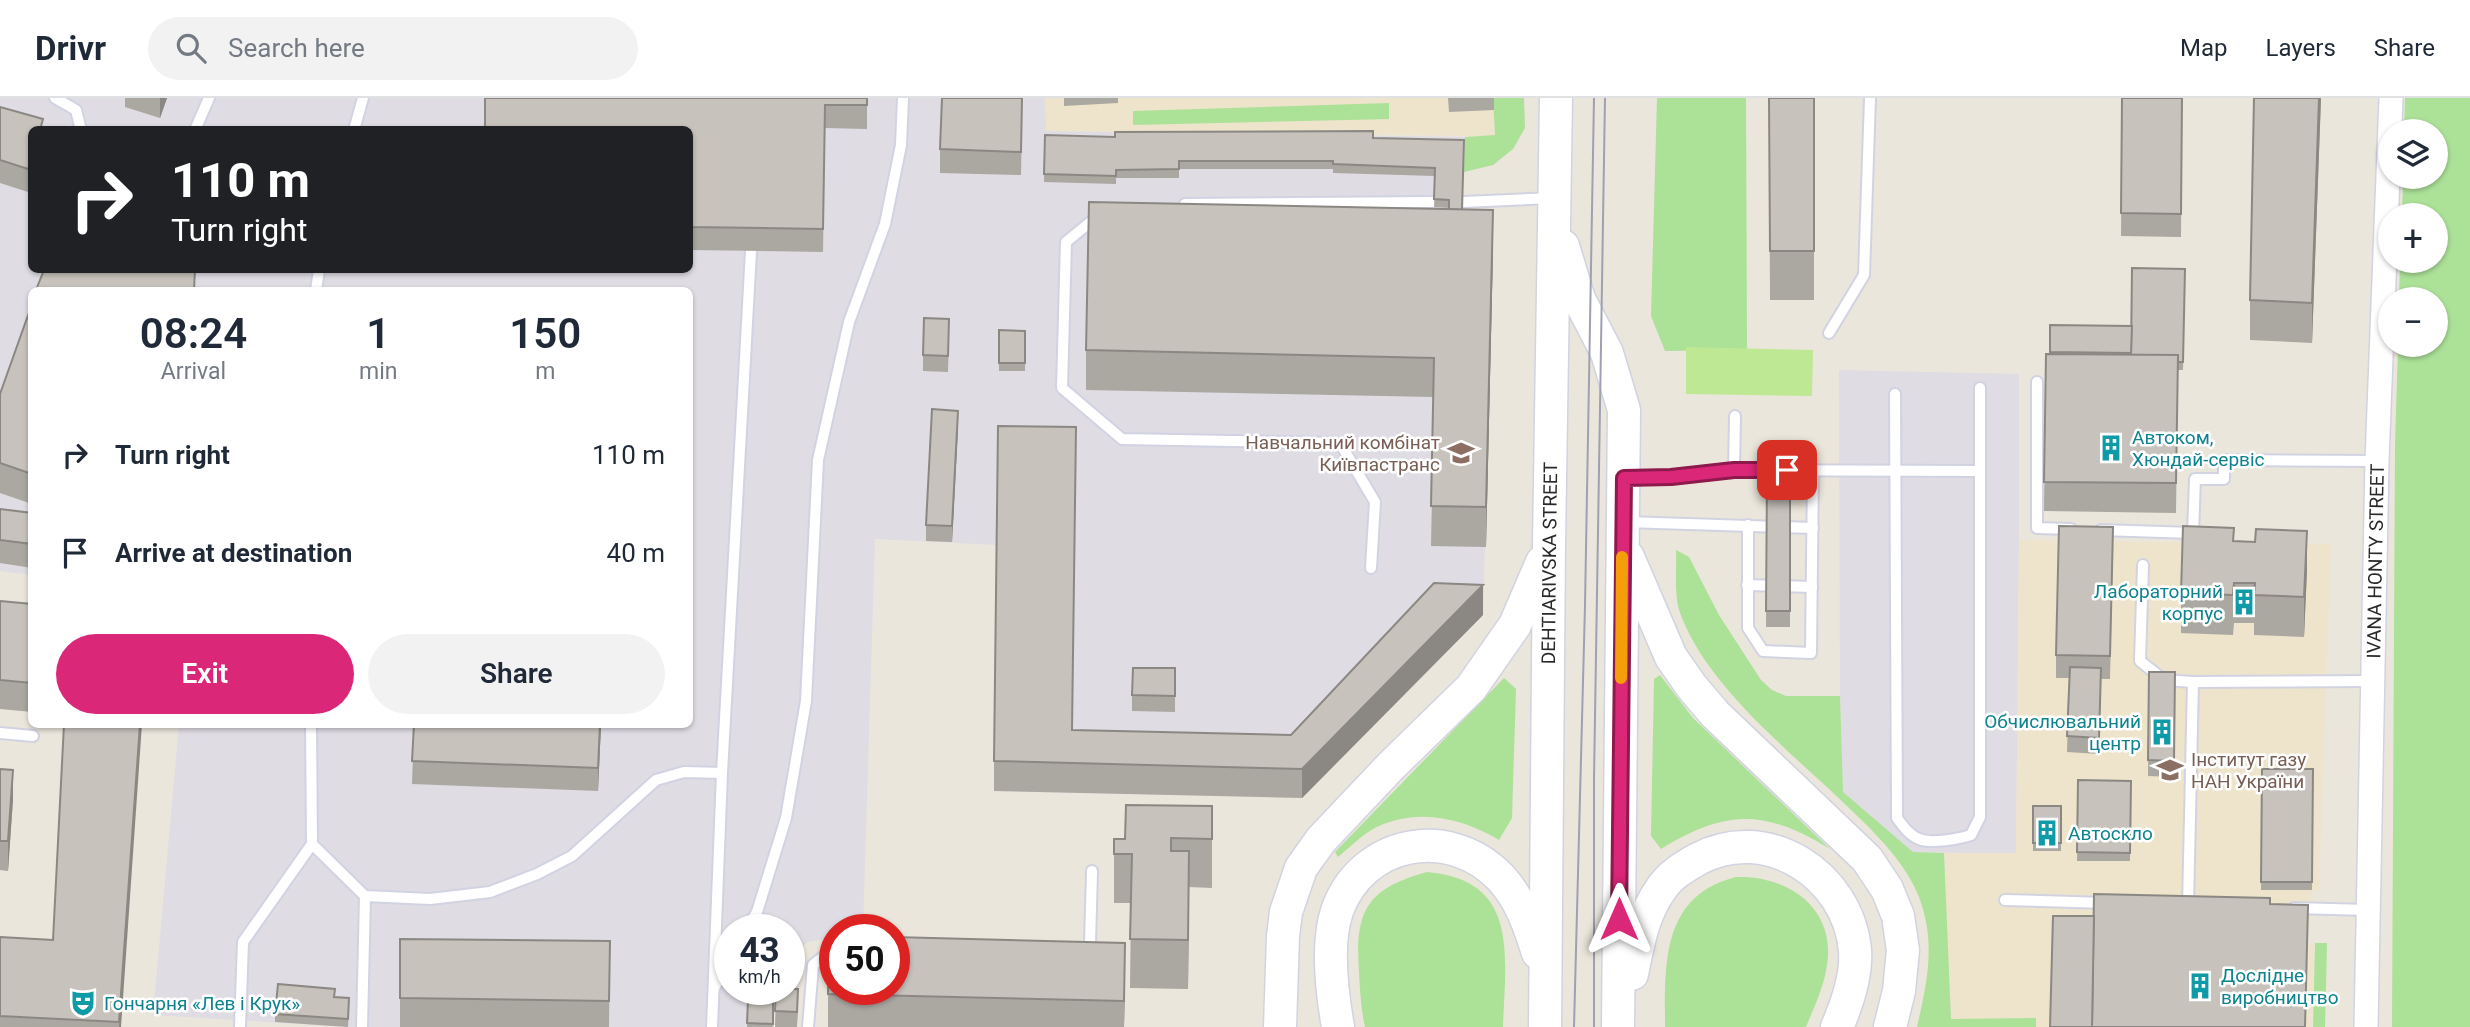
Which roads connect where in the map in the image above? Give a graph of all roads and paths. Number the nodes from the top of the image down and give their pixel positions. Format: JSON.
{"nodes":[{"id":1,"x":55,"y":98,"type":"edge"},
{"id":2,"x":209,"y":98,"type":"edge"},
{"id":3,"x":363,"y":98,"type":"edge"},
{"id":4,"x":903,"y":98,"type":"edge"},
{"id":5,"x":1556,"y":98,"type":"edge"},
{"id":6,"x":1870,"y":98,"type":"edge"},
{"id":7,"x":2391,"y":98,"type":"edge"},
{"id":8,"x":80,"y":126,"type":"edge"},
{"id":9,"x":197,"y":126,"type":"edge"},
{"id":10,"x":355,"y":126,"type":"edge"},
{"id":11,"x":1434,"y":202,"type":"edge"},
{"id":12,"x":1463,"y":202,"type":"edge"},
{"id":13,"x":1178,"y":204,"type":"edge"},
{"id":14,"x":1111,"y":205,"type":"edge"},
{"id":15,"x":1554,"y":208,"type":"junction"},
{"id":16,"x":751,"y":251,"type":"dead end"},
{"id":17,"x":1829,"y":333,"type":"dead end"},
{"id":18,"x":2037,"y":382,"type":"dead end"},
{"id":19,"x":1980,"y":388,"type":"dead end"},
{"id":20,"x":1895,"y":394,"type":"dead end"},
{"id":21,"x":1735,"y":416,"type":"dead end"},
{"id":22,"x":2377,"y":461,"type":"junction"},
{"id":23,"x":1734,"y":470,"type":"junction"},
{"id":24,"x":1813,"y":470,"type":"junction"},
{"id":25,"x":1896,"y":471,"type":"junction"},
{"id":26,"x":1980,"y":471,"type":"junction"},
{"id":27,"x":1624,"y":478,"type":"junction"},
{"id":28,"x":1748,"y":525,"type":"junction"},
{"id":29,"x":1813,"y":528,"type":"junction"},
{"id":30,"x":1623,"y":532,"type":"junction"},
{"id":31,"x":1549,"y":544,"type":"junction"},
{"id":32,"x":2143,"y":565,"type":"dead end"},
{"id":33,"x":1371,"y":568,"type":"dead end"},
{"id":34,"x":1747,"y":585,"type":"junction"},
{"id":35,"x":1812,"y":587,"type":"junction"},
{"id":36,"x":2372,"y":681,"type":"junction"},
{"id":37,"x":2193,"y":682,"type":"junction"},
{"id":38,"x":311,"y":728,"type":"edge"},
{"id":39,"x":0,"y":733,"type":"edge"},
{"id":40,"x":33,"y":736,"type":"dead end"},
{"id":41,"x":722,"y":773,"type":"junction"},
{"id":42,"x":312,"y":844,"type":"junction"},
{"id":43,"x":1092,"y":870,"type":"dead end"},
{"id":44,"x":365,"y":896,"type":"junction"},
{"id":45,"x":2005,"y":900,"type":"dead end"},
{"id":46,"x":2069,"y":902,"type":"junction"},
{"id":47,"x":2122,"y":903,"type":"edge"},
{"id":48,"x":2175,"y":904,"type":"edge"},
{"id":49,"x":2188,"y":905,"type":"junction"},
{"id":50,"x":2202,"y":905,"type":"edge"},
{"id":51,"x":2283,"y":908,"type":"edge"},
{"id":52,"x":2368,"y":910,"type":"junction"},
{"id":53,"x":756,"y":914,"type":"edge"},
{"id":54,"x":2069,"y":916,"type":"edge"},
{"id":55,"x":1078,"y":959,"type":"edge"},
{"id":56,"x":819,"y":960,"type":"edge"},
{"id":57,"x":1546,"y":982,"type":"junction"},
{"id":58,"x":714,"y":987,"type":"edge"},
{"id":59,"x":712,"y":990,"type":"junction"},
{"id":60,"x":240,"y":1027,"type":"edge"},
{"id":61,"x":362,"y":1027,"type":"edge"},
{"id":62,"x":712,"y":1027,"type":"edge"},
{"id":63,"x":808,"y":1027,"type":"edge"},
{"id":64,"x":1280,"y":1027,"type":"edge"},
{"id":65,"x":1338,"y":1027,"type":"edge"},
{"id":66,"x":1545,"y":1027,"type":"edge"},
{"id":67,"x":1620,"y":1027,"type":"edge"},
{"id":68,"x":1837,"y":1027,"type":"edge"},
{"id":69,"x":1890,"y":1027,"type":"edge"},
{"id":70,"x":2366,"y":1027,"type":"edge"}],
"edges":[{"from":1,"to":8,"type":"lane"},
{"from":2,"to":9,"type":"lane"},
{"from":3,"to":10,"type":"lane"},
{"from":4,"to":53,"type":"lane"},
{"from":5,"to":15,"type":"main road","name":"DEHTIARIVSKA STREET"},
{"from":6,"to":17,"type":"lane"},
{"from":7,"to":22,"type":"street","name":"IVANA HONTY STREET"},
{"from":11,"to":13,"type":"lane"},
{"from":12,"to":15,"type":"lane"},
{"from":14,"to":33,"type":"lane"},
{"from":15,"to":27,"type":"main road"},
{"from":15,"to":31,"type":"main road","name":"DEHTIARIVSKA STREET"},
{"from":16,"to":41,"type":"lane"},
{"from":18,"to":22,"type":"lane"},
{"from":19,"to":26,"type":"lane"},
{"from":20,"to":25,"type":"lane"},
{"from":21,"to":23,"type":"lane"},
{"from":22,"to":36,"type":"street","name":"IVANA HONTY STREET"},
{"from":23,"to":24,"type":"lane"},
{"from":23,"to":27,"type":"lane"},
{"from":24,"to":25,"type":"lane"},
{"from":24,"to":29,"type":"lane"},
{"from":25,"to":26,"type":"lane"},
{"from":25,"to":26,"type":"lane"},
{"from":27,"to":30,"type":"main road"},
{"from":28,"to":29,"type":"lane"},
{"from":28,"to":30,"type":"lane"},
{"from":28,"to":34,"type":"lane"},
{"from":29,"to":35,"type":"lane"},
{"from":30,"to":67,"type":"main road"},
{"from":30,"to":69,"type":"main road"},
{"from":31,"to":57,"type":"main road","name":"DEHTIARIVSKA STREET"},
{"from":31,"to":64,"type":"main road"},
{"from":32,"to":37,"type":"lane"},
{"from":34,"to":35,"type":"lane"},
{"from":34,"to":35,"type":"lane"},
{"from":36,"to":37,"type":"lane"},
{"from":36,"to":52,"type":"street","name":"IVANA HONTY STREET"},
{"from":37,"to":49,"type":"lane"},
{"from":38,"to":42,"type":"lane"},
{"from":39,"to":40,"type":"lane"},
{"from":41,"to":44,"type":"lane"},
{"from":41,"to":59,"type":"lane"},
{"from":42,"to":44,"type":"lane"},
{"from":42,"to":60,"type":"lane"},
{"from":43,"to":55,"type":"lane"},
{"from":44,"to":61,"type":"lane"},
{"from":45,"to":46,"type":"lane"},
{"from":46,"to":47,"type":"lane"},
{"from":46,"to":54,"type":"lane"},
{"from":48,"to":49,"type":"lane"},
{"from":49,"to":50,"type":"lane"},
{"from":51,"to":52,"type":"lane"},
{"from":52,"to":70,"type":"street","name":"IVANA HONTY STREET"},
{"from":56,"to":63,"type":"lane"},
{"from":57,"to":65,"type":"main road"},
{"from":57,"to":66,"type":"main road","name":"DEHTIARIVSKA STREET"},
{"from":58,"to":59,"type":"lane"},
{"from":59,"to":62,"type":"lane"},
{"from":67,"to":68,"type":"main road"}]}
